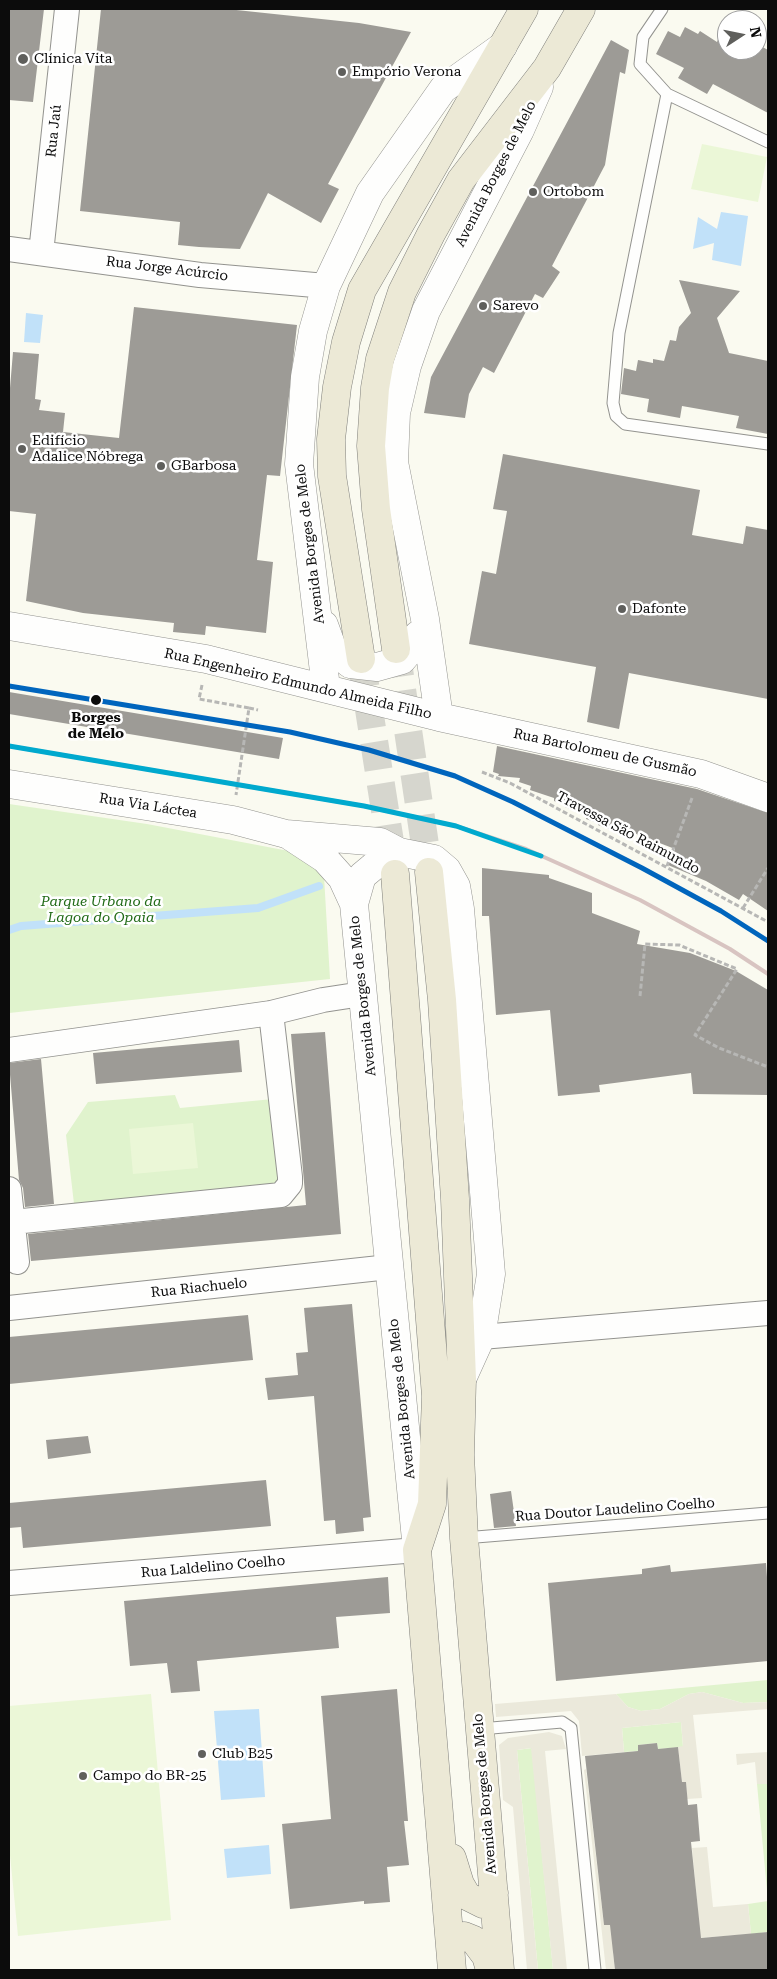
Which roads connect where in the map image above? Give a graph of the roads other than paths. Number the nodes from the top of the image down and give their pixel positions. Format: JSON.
{"nodes":[{"id":1,"x":67,"y":9,"type":"edge"},
{"id":2,"x":524,"y":9,"type":"edge"},
{"id":3,"x":581,"y":9,"type":"edge"},
{"id":4,"x":662,"y":9,"type":"edge"},
{"id":5,"x":503,"y":46,"type":"junction"},
{"id":6,"x":547,"y":68,"type":"junction"},
{"id":7,"x":667,"y":94,"type":"junction"},
{"id":8,"x":768,"y":142,"type":"edge"},
{"id":9,"x":9,"y":249,"type":"edge"},
{"id":10,"x":41,"y":253,"type":"junction"},
{"id":11,"x":326,"y":286,"type":"junction"},
{"id":12,"x":768,"y":444,"type":"edge"},
{"id":13,"x":317,"y":606,"type":"junction"},
{"id":14,"x":425,"y":619,"type":"junction"},
{"id":15,"x":9,"y":626,"type":"edge"},
{"id":16,"x":396,"y":649,"type":"tunnel mouth"},
{"id":17,"x":361,"y":659,"type":"tunnel mouth"},
{"id":18,"x":326,"y":688,"type":"junction"},
{"id":19,"x":439,"y":717,"type":"junction"},
{"id":20,"x":9,"y":784,"type":"edge"},
{"id":21,"x":768,"y":798,"type":"edge"},
{"id":22,"x":286,"y":834,"type":"junction"},
{"id":23,"x":387,"y":852,"type":"junction"},
{"id":24,"x":429,"y":872,"type":"tunnel mouth"},
{"id":25,"x":354,"y":904,"type":"junction"},
{"id":26,"x":362,"y":994,"type":"junction"},
{"id":27,"x":271,"y":1013,"type":"junction"},
{"id":28,"x":9,"y":1050,"type":"edge"},
{"id":29,"x":9,"y":1189,"type":"edge"},
{"id":30,"x":13,"y":1222,"type":"junction"},
{"id":31,"x":17,"y":1262,"type":"dead end"},
{"id":32,"x":389,"y":1268,"type":"junction"},
{"id":33,"x":9,"y":1308,"type":"edge"},
{"id":34,"x":768,"y":1313,"type":"edge"},
{"id":35,"x":481,"y":1337,"type":"junction"},
{"id":36,"x":462,"y":1379,"type":"junction"},
{"id":37,"x":768,"y":1513,"type":"edge"},
{"id":38,"x":464,"y":1538,"type":"junction"},
{"id":39,"x":416,"y":1550,"type":"junction"},
{"id":40,"x":9,"y":1583,"type":"edge"},
{"id":41,"x":480,"y":1729,"type":"junction"},
{"id":42,"x":439,"y":1813,"type":"junction"},
{"id":43,"x":494,"y":1893,"type":"junction"},
{"id":44,"x":450,"y":1939,"type":"junction"},
{"id":45,"x":452,"y":1970,"type":"edge"},
{"id":46,"x":490,"y":1970,"type":"edge"},
{"id":47,"x":500,"y":1970,"type":"edge"},
{"id":48,"x":595,"y":1970,"type":"edge"}],
"edges":[{"from":1,"to":10,"type":"street","name":"Rua Jaú"},
{"from":2,"to":5,"type":"main road","name":"Avenida Borges de Melo"},
{"from":3,"to":6,"type":"main road","name":"Avenida Borges de Melo"},
{"from":4,"to":7,"type":"lane"},
{"from":5,"to":11,"type":"street","name":"Avenida Borges de Melo"},
{"from":5,"to":17,"type":"main road","name":"Avenida Borges de Melo"},
{"from":6,"to":14,"type":"street","name":"Avenida Borges de Melo"},
{"from":6,"to":16,"type":"main road","name":"Avenida Borges de Melo"},
{"from":7,"to":8,"type":"lane"},
{"from":7,"to":12,"type":"lane"},
{"from":9,"to":10,"type":"street","name":"Rua Jorge Acúrcio"},
{"from":10,"to":11,"type":"street","name":"Rua Jorge Acúrcio"},
{"from":11,"to":13,"type":"street","name":"Avenida Borges de Melo"},
{"from":13,"to":14,"type":"street"},
{"from":13,"to":18,"type":"street","name":"Avenida Borges de Melo"},
{"from":14,"to":19,"type":"street","name":"Avenida Borges de Melo"},
{"from":15,"to":18,"type":"street","name":"Rua Engenheiro Edmundo Almeida Filho"},
{"from":18,"to":19,"type":"street","name":"Rua Engenheiro Edmundo Almeida Filho"},
{"from":19,"to":21,"type":"street","name":"Rua Bartolomeu de Gusmão"},
{"from":20,"to":22,"type":"street","name":"Rua Via Láctea"},
{"from":22,"to":23,"type":"street","name":"Rua Via Láctea"},
{"from":22,"to":25,"type":"street","name":"Rua Via Láctea"},
{"from":23,"to":25,"type":"street","name":"Avenida Borges de Melo"},
{"from":23,"to":35,"type":"street","name":"Avenida Borges de Melo"},
{"from":23,"to":39,"type":"main road","name":"Avenida Borges de Melo"},
{"from":24,"to":36,"type":"main road","name":"Avenida Borges de Melo"},
{"from":25,"to":26,"type":"street","name":"Avenida Borges de Melo"},
{"from":26,"to":27,"type":"street"},
{"from":26,"to":32,"type":"street","name":"Avenida Borges de Melo"},
{"from":27,"to":28,"type":"street"},
{"from":27,"to":30,"type":"street"},
{"from":29,"to":30,"type":"street"},
{"from":30,"to":31,"type":"street"},
{"from":32,"to":33,"type":"street","name":"Rua Riachuelo"},
{"from":32,"to":39,"type":"street","name":"Avenida Borges de Melo"},
{"from":34,"to":35,"type":"street"},
{"from":35,"to":36,"type":"street","name":"Avenida Borges de Melo"},
{"from":36,"to":38,"type":"main road","name":"Avenida Borges de Melo"},
{"from":37,"to":38,"type":"lane","name":"Rua Doutor Laudelino Coelho"},
{"from":38,"to":41,"type":"main road","name":"Avenida Borges de Melo"},
{"from":39,"to":40,"type":"street","name":"Rua Laldelino Coelho"},
{"from":39,"to":42,"type":"main road","name":"Avenida Borges de Melo"},
{"from":41,"to":43,"type":"main road","name":"Avenida Borges de Melo"},
{"from":41,"to":48,"type":"lane"},
{"from":42,"to":43,"type":"main road"},
{"from":42,"to":44,"type":"main road","name":"Avenida Borges de Melo"},
{"from":43,"to":47,"type":"main road","name":"Avenida Borges de Melo"},
{"from":44,"to":45,"type":"main road","name":"Avenida Borges de Melo"},
{"from":44,"to":46,"type":"main road"}]}
